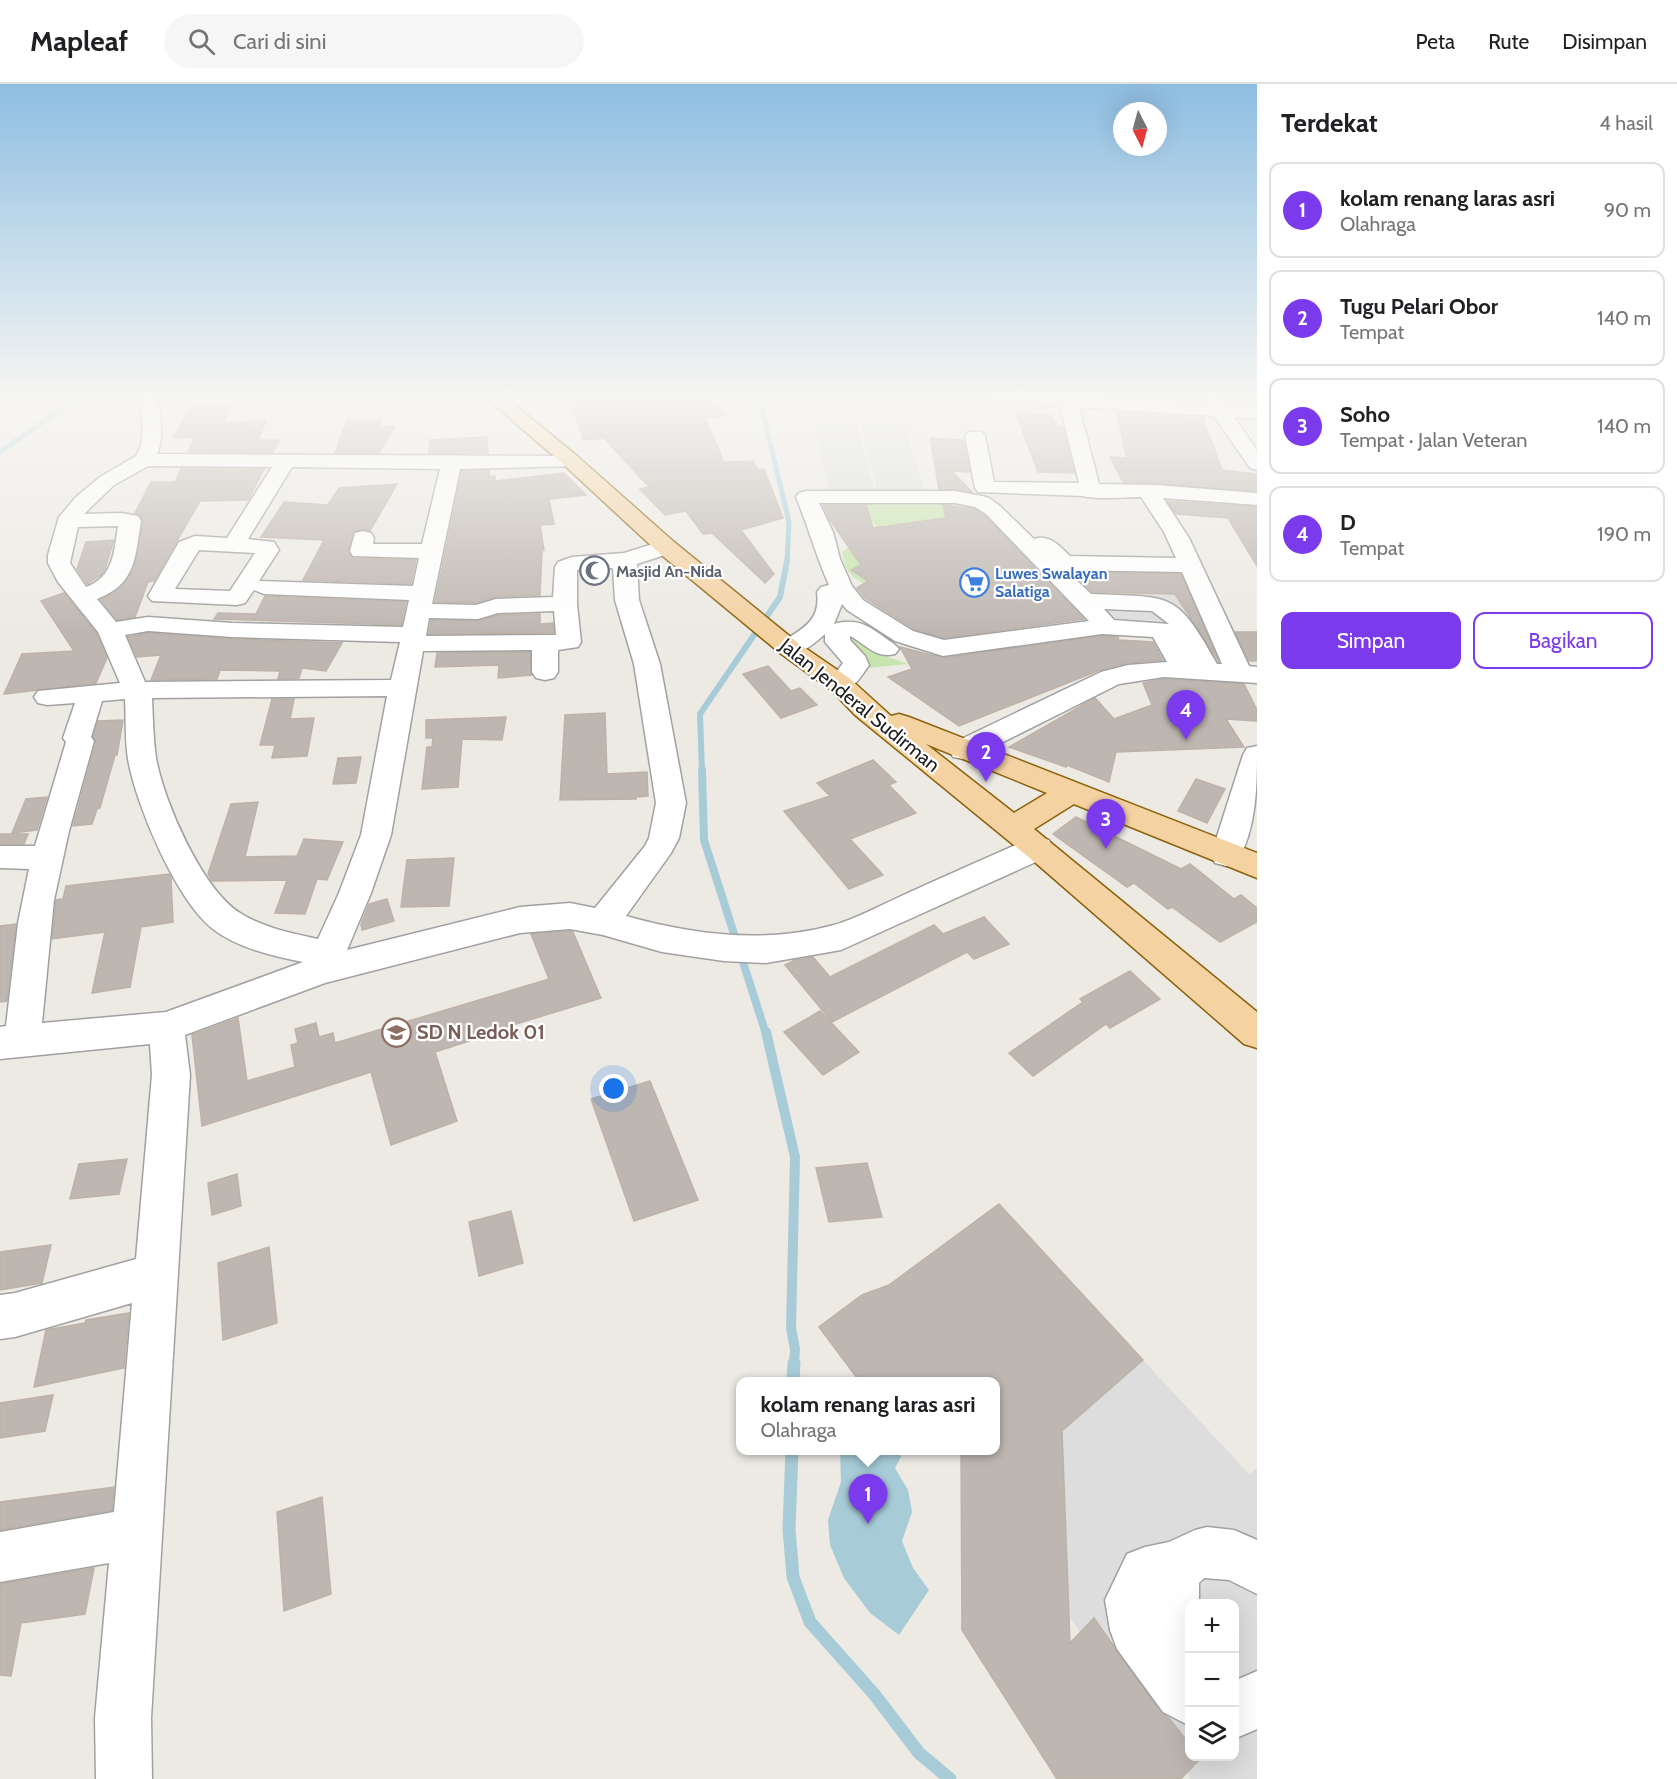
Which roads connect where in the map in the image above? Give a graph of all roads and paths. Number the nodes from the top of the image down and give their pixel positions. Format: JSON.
{"nodes":[{"id":1,"x":120,"y":475,"type":"edge"},
{"id":2,"x":277,"y":475,"type":"edge"},
{"id":3,"x":449,"y":475,"type":"edge"},
{"id":4,"x":587,"y":475,"type":"edge"},
{"id":5,"x":983,"y":475,"type":"edge"},
{"id":6,"x":1087,"y":475,"type":"edge"},
{"id":7,"x":986,"y":488,"type":"junction"},
{"id":8,"x":1091,"y":492,"type":"junction"},
{"id":9,"x":1148,"y":492,"type":"junction"},
{"id":10,"x":1257,"y":499,"type":"edge"},
{"id":11,"x":69,"y":521,"type":"junction"},
{"id":12,"x":363,"y":538,"type":"dead end"},
{"id":13,"x":234,"y":544,"type":"dead end"},
{"id":14,"x":666,"y":547,"type":"junction"},
{"id":15,"x":433,"y":552,"type":"junction"},
{"id":16,"x":824,"y":553,"type":"junction"},
{"id":17,"x":626,"y":560,"type":"junction"},
{"id":18,"x":1188,"y":565,"type":"junction"},
{"id":19,"x":264,"y":587,"type":"dead end"},
{"id":20,"x":83,"y":596,"type":"junction"},
{"id":21,"x":1084,"y":601,"type":"junction"},
{"id":22,"x":565,"y":604,"type":"junction"},
{"id":23,"x":316,"y":610,"type":"dead end"},
{"id":24,"x":418,"y":619,"type":"junction"},
{"id":25,"x":1104,"y":627,"type":"junction"},
{"id":26,"x":110,"y":630,"type":"junction"},
{"id":27,"x":789,"y":648,"type":"junction"},
{"id":28,"x":940,"y":649,"type":"junction"},
{"id":29,"x":562,"y":651,"type":"junction"},
{"id":30,"x":1196,"y":670,"type":"junction"},
{"id":31,"x":545,"y":672,"type":"dead end"},
{"id":32,"x":1248,"y":674,"type":"edge"},
{"id":33,"x":840,"y":684,"type":"junction"},
{"id":34,"x":402,"y":688,"type":"junction"},
{"id":35,"x":138,"y":690,"type":"junction"},
{"id":36,"x":91,"y":693,"type":"junction"},
{"id":37,"x":47,"y":697,"type":"dead end"},
{"id":38,"x":864,"y":709,"type":"junction"},
{"id":39,"x":963,"y":750,"type":"junction"},
{"id":40,"x":1257,"y":755,"type":"edge"},
{"id":41,"x":1070,"y":793,"type":"junction"},
{"id":42,"x":1014,"y":828,"type":"junction"},
{"id":43,"x":1038,"y":848,"type":"junction"},
{"id":44,"x":1226,"y":855,"type":"junction"},
{"id":45,"x":0,"y":857,"type":"edge"},
{"id":46,"x":48,"y":858,"type":"junction"},
{"id":47,"x":1257,"y":866,"type":"edge"},
{"id":48,"x":603,"y":922,"type":"junction"},
{"id":49,"x":325,"y":962,"type":"junction"},
{"id":50,"x":166,"y":1027,"type":"junction"},
{"id":51,"x":1257,"y":1033,"type":"edge"},
{"id":52,"x":10,"y":1042,"type":"edge"},
{"id":53,"x":157,"y":1275,"type":"junction"},
{"id":54,"x":0,"y":1317,"type":"edge"},
{"id":55,"x":138,"y":1533,"type":"junction"},
{"id":56,"x":0,"y":1557,"type":"edge"},
{"id":57,"x":1181,"y":1566,"type":"junction"},
{"id":58,"x":1256,"y":1567,"type":"edge"},
{"id":59,"x":1185,"y":1640,"type":"edge"},
{"id":60,"x":1239,"y":1692,"type":"edge"},
{"id":61,"x":1185,"y":1695,"type":"edge"},
{"id":62,"x":1257,"y":1697,"type":"edge"},
{"id":63,"x":1239,"y":1709,"type":"edge"},
{"id":64,"x":124,"y":1779,"type":"edge"}],
"edges":[{"from":1,"to":11,"type":"street"},
{"from":2,"to":13,"type":"street"},
{"from":3,"to":15,"type":"street"},
{"from":4,"to":14,"type":"main road","name":"Jalan Jenderal Sudirman"},
{"from":5,"to":7,"type":"street"},
{"from":6,"to":8,"type":"street"},
{"from":7,"to":8,"type":"street"},
{"from":7,"to":18,"type":"street"},
{"from":8,"to":9,"type":"street"},
{"from":9,"to":10,"type":"street"},
{"from":9,"to":18,"type":"street"},
{"from":11,"to":20,"type":"street"},
{"from":11,"to":20,"type":"street"},
{"from":12,"to":15,"type":"street"},
{"from":14,"to":17,"type":"street"},
{"from":14,"to":27,"type":"main road","name":"Jalan Jenderal Sudirman"},
{"from":15,"to":24,"type":"street"},
{"from":16,"to":21,"type":"street"},
{"from":16,"to":27,"type":"street"},
{"from":16,"to":28,"type":"street"},
{"from":17,"to":22,"type":"street"},
{"from":17,"to":48,"type":"street"},
{"from":18,"to":32,"type":"street"},
{"from":19,"to":24,"type":"street"},
{"from":20,"to":26,"type":"street"},
{"from":21,"to":25,"type":"street"},
{"from":21,"to":30,"type":"street"},
{"from":22,"to":24,"type":"street"},
{"from":22,"to":29,"type":"street"},
{"from":23,"to":24,"type":"street"},
{"from":24,"to":26,"type":"street"},
{"from":24,"to":29,"type":"street"},
{"from":24,"to":34,"type":"street"},
{"from":25,"to":28,"type":"street"},
{"from":25,"to":30,"type":"street"},
{"from":26,"to":35,"type":"street"},
{"from":27,"to":33,"type":"main road","name":"Jalan Jenderal Sudirman"},
{"from":28,"to":33,"type":"street"},
{"from":29,"to":31,"type":"street"},
{"from":30,"to":32,"type":"street"},
{"from":30,"to":39,"type":"street"},
{"from":33,"to":38,"type":"main road","name":"Jalan Jenderal Sudirman"},
{"from":34,"to":35,"type":"street"},
{"from":34,"to":49,"type":"street"},
{"from":35,"to":36,"type":"street"},
{"from":35,"to":49,"type":"street"},
{"from":36,"to":37,"type":"street"},
{"from":36,"to":46,"type":"street"},
{"from":38,"to":39,"type":"main road"},
{"from":38,"to":42,"type":"main road","name":"Jalan Jenderal Sudirman"},
{"from":39,"to":41,"type":"main road"},
{"from":40,"to":44,"type":"street"},
{"from":41,"to":42,"type":"main road"},
{"from":41,"to":44,"type":"main road"},
{"from":42,"to":43,"type":"main road","name":"Jalan Jenderal Sudirman"},
{"from":43,"to":48,"type":"street"},
{"from":43,"to":51,"type":"main road","name":"Jalan Jenderal Sudirman"},
{"from":44,"to":47,"type":"main road"},
{"from":45,"to":46,"type":"street"},
{"from":46,"to":52,"type":"street"},
{"from":48,"to":49,"type":"street"},
{"from":49,"to":50,"type":"street"},
{"from":50,"to":52,"type":"street"},
{"from":50,"to":53,"type":"street"},
{"from":53,"to":54,"type":"street"},
{"from":53,"to":55,"type":"street"},
{"from":55,"to":56,"type":"street"},
{"from":55,"to":64,"type":"street"},
{"from":57,"to":58,"type":"street"},
{"from":57,"to":59,"type":"street"},
{"from":57,"to":61,"type":"street"},
{"from":60,"to":62,"type":"street"},
{"from":62,"to":63,"type":"street"}]}
